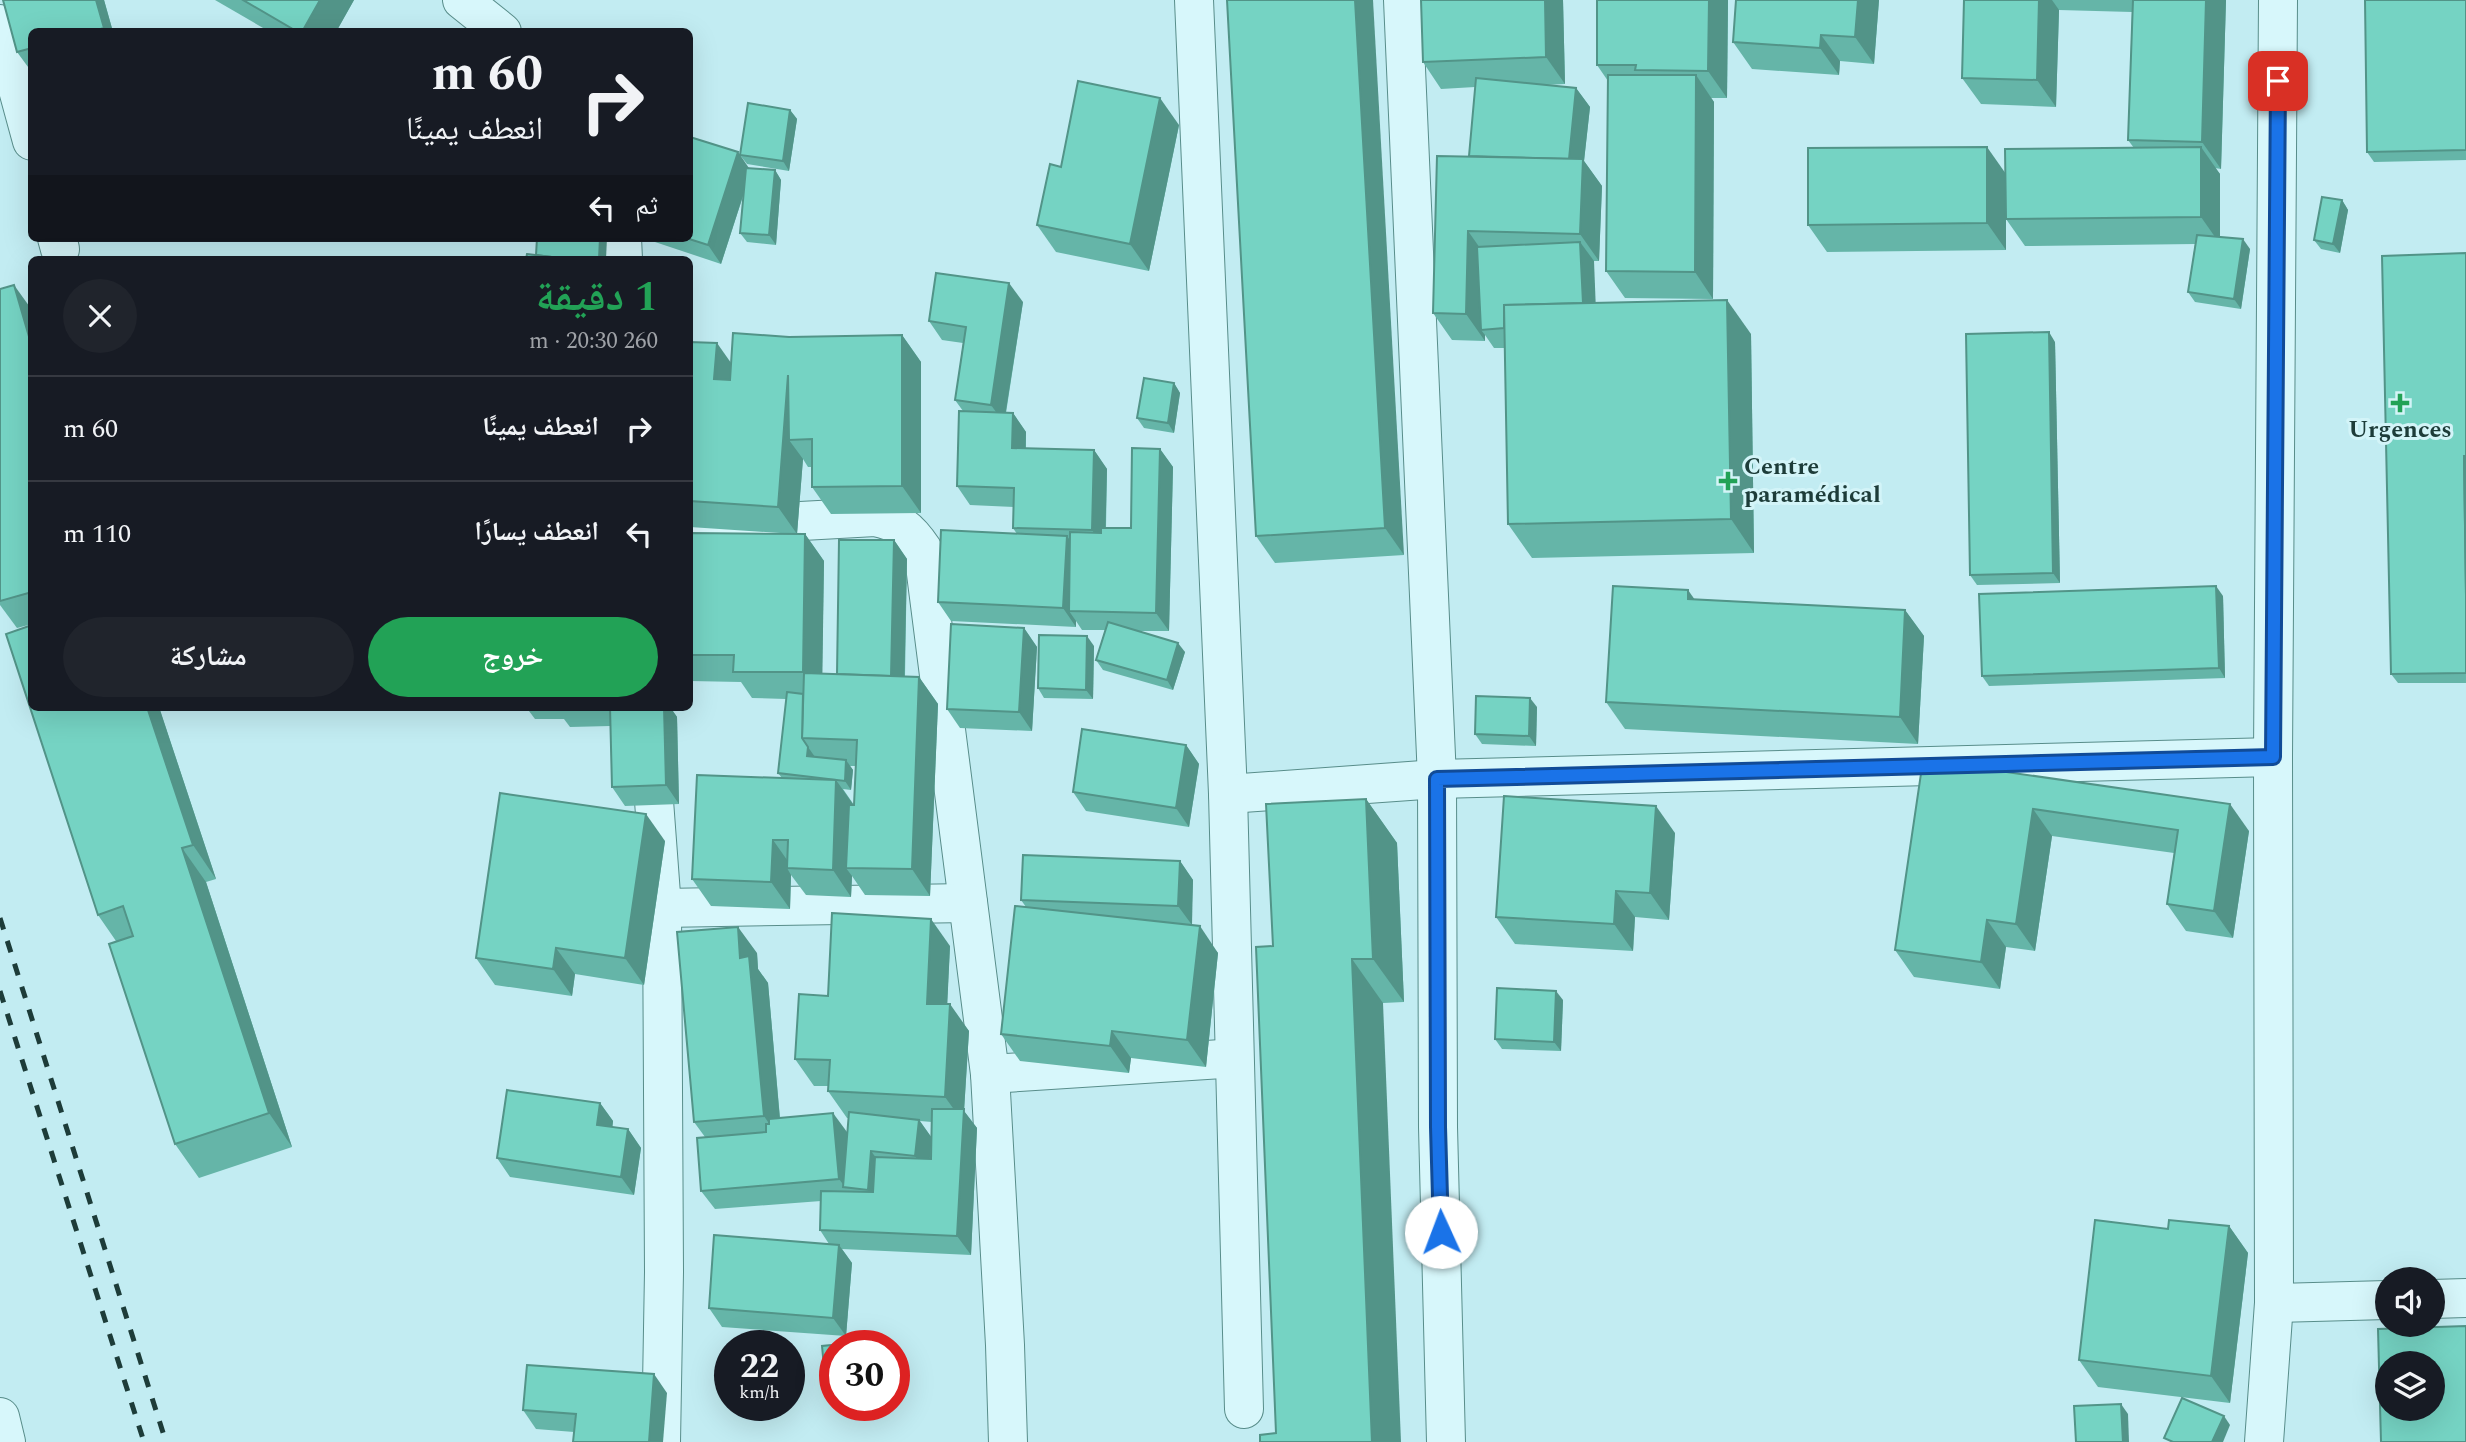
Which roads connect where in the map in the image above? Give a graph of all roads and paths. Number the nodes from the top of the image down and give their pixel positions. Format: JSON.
{"nodes":[{"id":1,"x":1194,"y":0,"type":"edge"},
{"id":2,"x":1403,"y":0,"type":"edge"},
{"id":3,"x":2278,"y":0,"type":"edge"},
{"id":4,"x":0,"y":24,"type":"edge"},
{"id":5,"x":28,"y":127,"type":"edge"},
{"id":6,"x":693,"y":527,"type":"edge"},
{"id":7,"x":648,"y":711,"type":"edge"},
{"id":8,"x":2273,"y":757,"type":"junction"},
{"id":9,"x":1437,"y":779,"type":"junction"},
{"id":10,"x":1228,"y":794,"type":"junction"},
{"id":11,"x":968,"y":903,"type":"junction"},
{"id":12,"x":662,"y":908,"type":"junction"},
{"id":13,"x":1235,"y":1058,"type":"junction"},
{"id":14,"x":990,"y":1074,"type":"junction"},
{"id":15,"x":2466,"y":1298,"type":"edge"},
{"id":16,"x":2445,"y":1299,"type":"edge"},
{"id":17,"x":2375,"y":1300,"type":"edge"},
{"id":18,"x":2274,"y":1303,"type":"junction"},
{"id":19,"x":1244,"y":1409,"type":"dead end"},
{"id":20,"x":0,"y":1418,"type":"edge"},
{"id":21,"x":6,"y":1442,"type":"edge"},
{"id":22,"x":661,"y":1442,"type":"edge"},
{"id":23,"x":1008,"y":1442,"type":"edge"},
{"id":24,"x":1447,"y":1442,"type":"edge"},
{"id":25,"x":2264,"y":1442,"type":"edge"}],
"edges":[{"from":1,"to":10,"type":"street"},
{"from":2,"to":9,"type":"street"},
{"from":3,"to":8,"type":"street"},
{"from":4,"to":5,"type":"street"},
{"from":6,"to":11,"type":"street"},
{"from":7,"to":12,"type":"street"},
{"from":8,"to":9,"type":"street"},
{"from":8,"to":18,"type":"street"},
{"from":9,"to":10,"type":"street"},
{"from":9,"to":24,"type":"street"},
{"from":10,"to":13,"type":"street"},
{"from":11,"to":12,"type":"street"},
{"from":11,"to":14,"type":"street"},
{"from":12,"to":22,"type":"street"},
{"from":13,"to":14,"type":"street"},
{"from":13,"to":19,"type":"street"},
{"from":14,"to":23,"type":"street"},
{"from":15,"to":16,"type":"street"},
{"from":17,"to":18,"type":"street"},
{"from":18,"to":25,"type":"street"},
{"from":20,"to":21,"type":"street"}]}
